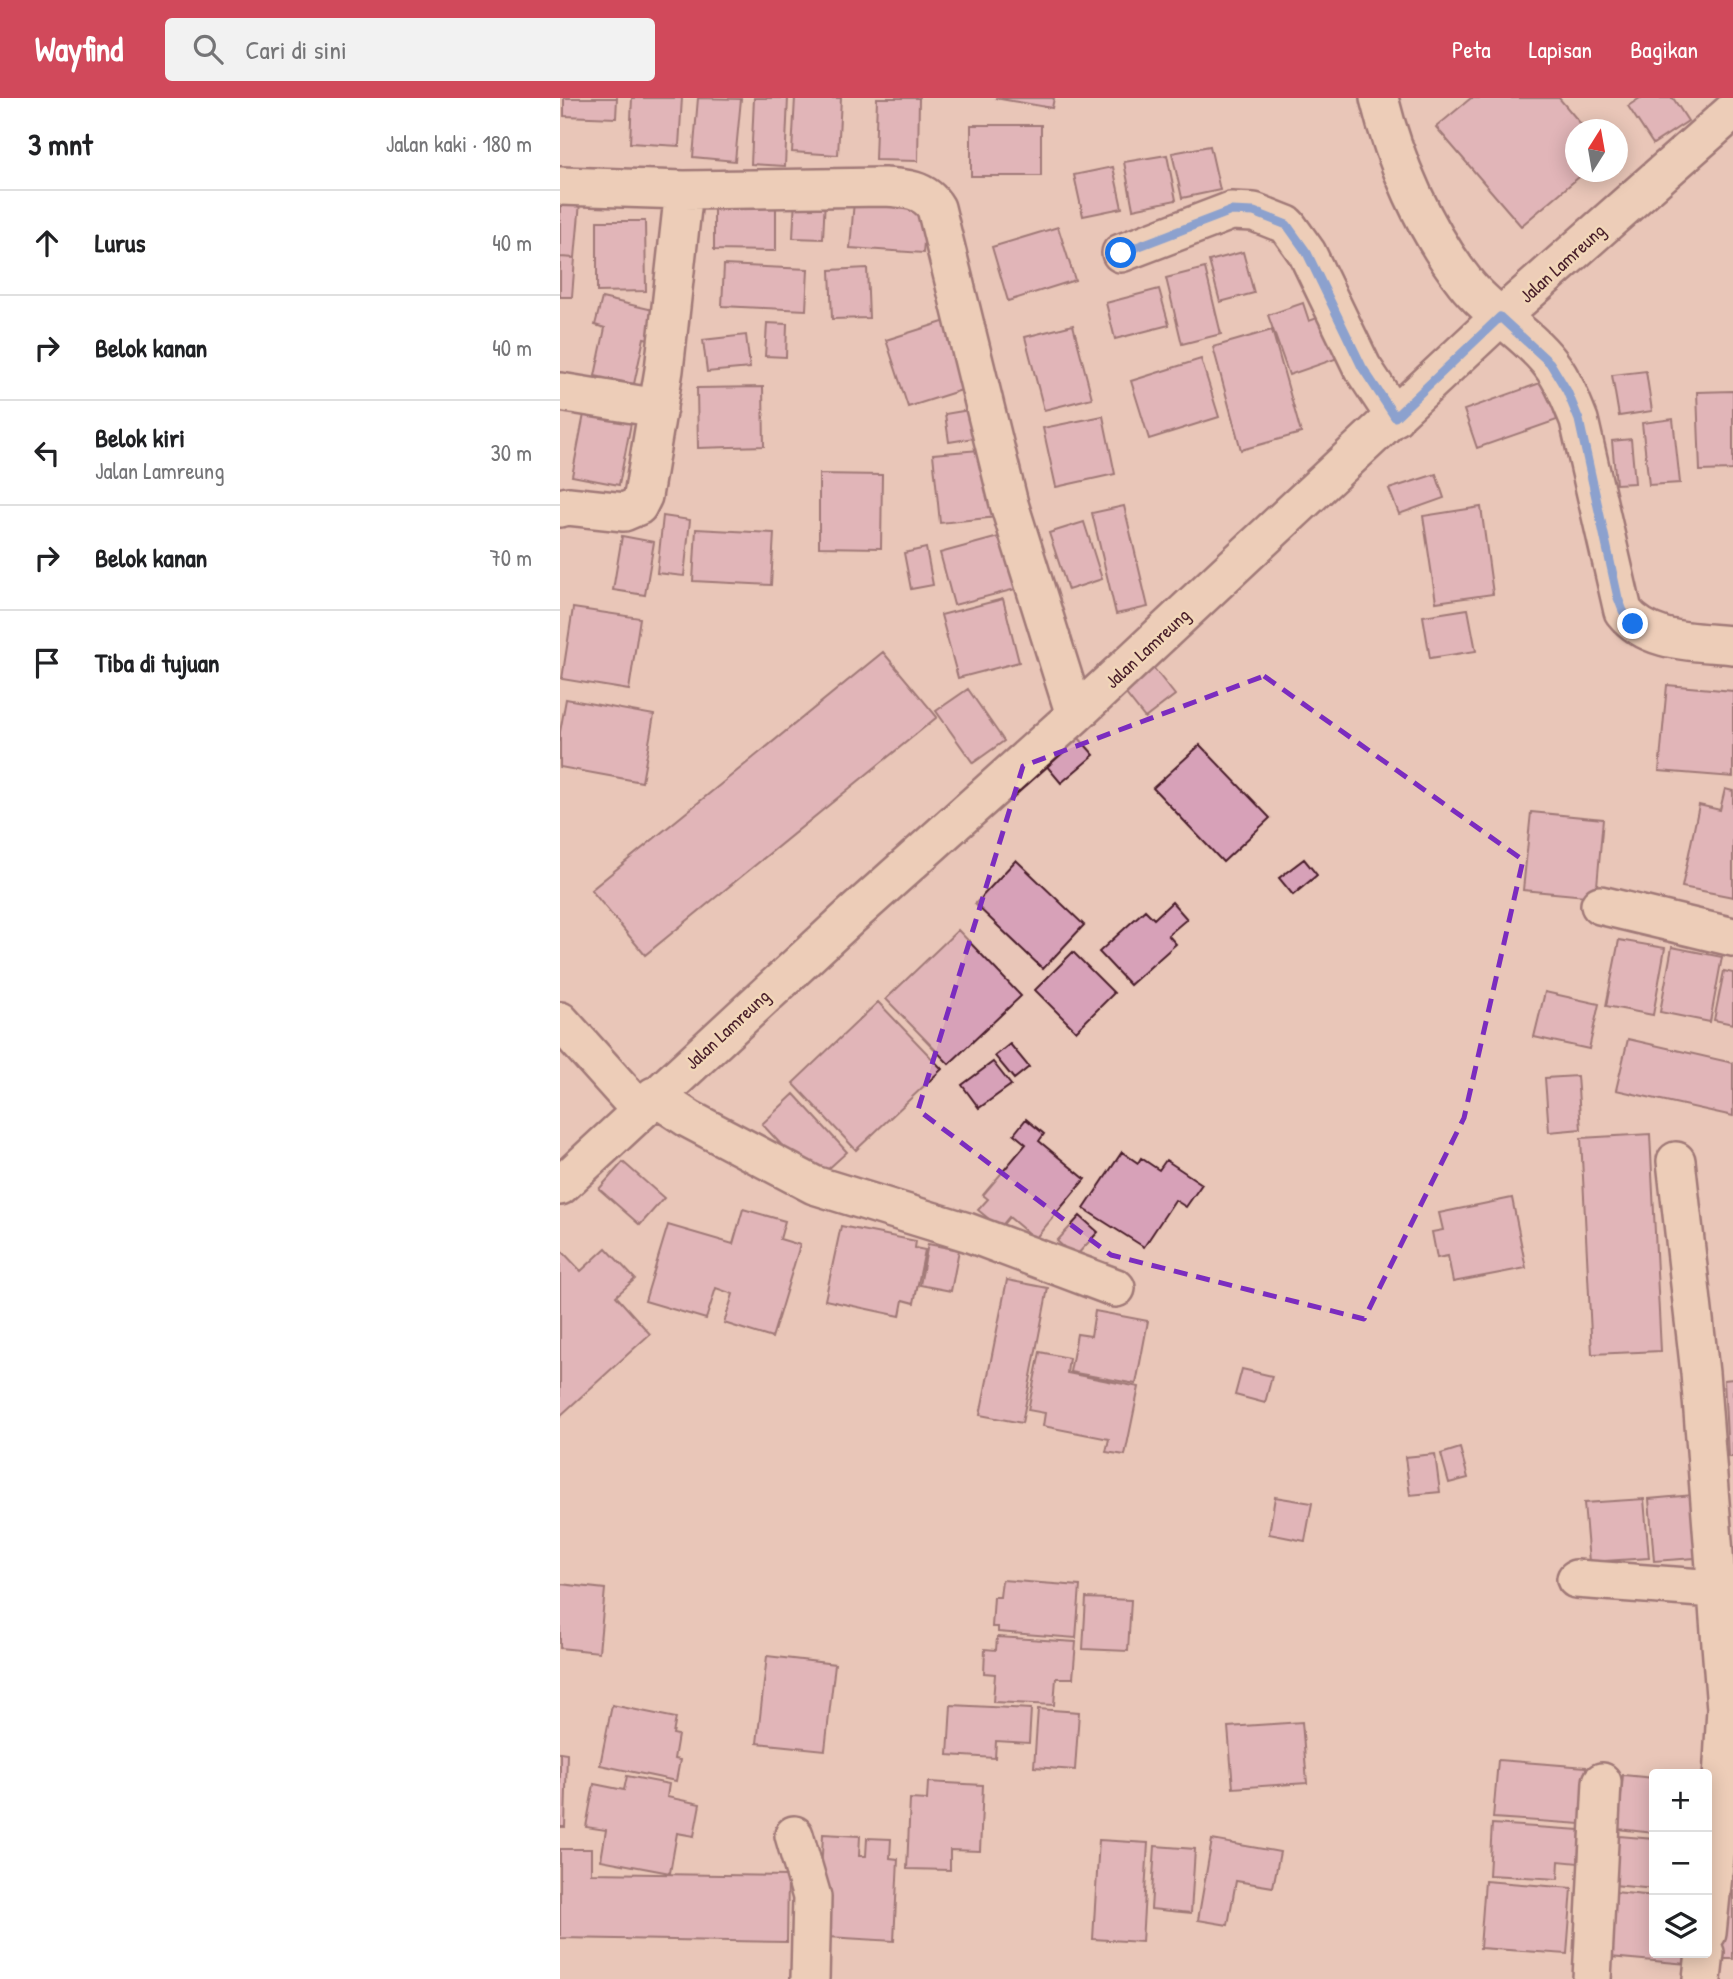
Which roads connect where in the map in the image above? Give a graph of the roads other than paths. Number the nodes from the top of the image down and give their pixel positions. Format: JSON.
{"nodes":[{"id":1,"x":1379,"y":98,"type":"edge"},
{"id":2,"x":1733,"y":111,"type":"edge"},
{"id":3,"x":560,"y":186,"type":"edge"},
{"id":4,"x":684,"y":190,"type":"junction"},
{"id":5,"x":1121,"y":253,"type":"dead end"},
{"id":6,"x":1500,"y":317,"type":"junction"},
{"id":7,"x":560,"y":392,"type":"edge"},
{"id":8,"x":657,"y":408,"type":"junction"},
{"id":9,"x":1395,"y":417,"type":"junction"},
{"id":10,"x":560,"y":508,"type":"edge"},
{"id":11,"x":1733,"y":645,"type":"edge"},
{"id":12,"x":1075,"y":715,"type":"junction"},
{"id":13,"x":1600,"y":905,"type":"dead end"},
{"id":14,"x":1733,"y":937,"type":"edge"},
{"id":15,"x":560,"y":1021,"type":"edge"},
{"id":16,"x":647,"y":1103,"type":"junction"},
{"id":17,"x":1676,"y":1161,"type":"dead end"},
{"id":18,"x":560,"y":1186,"type":"edge"},
{"id":19,"x":1116,"y":1289,"type":"dead end"},
{"id":20,"x":1720,"y":1466,"type":"edge"},
{"id":21,"x":1576,"y":1579,"type":"dead end"},
{"id":22,"x":1716,"y":1589,"type":"junction"},
{"id":23,"x":1726,"y":1631,"type":"edge"},
{"id":24,"x":1602,"y":1782,"type":"dead end"},
{"id":25,"x":793,"y":1835,"type":"dead end"},
{"id":26,"x":1711,"y":1895,"type":"edge"},
{"id":27,"x":1704,"y":1958,"type":"edge"},
{"id":28,"x":810,"y":1979,"type":"edge"},
{"id":29,"x":1592,"y":1979,"type":"edge"},
{"id":30,"x":1702,"y":1979,"type":"edge"}],
"edges":[{"from":1,"to":6,"type":"street"},
{"from":2,"to":6,"type":"street","name":"Jalan Lamreung"},
{"from":3,"to":4,"type":"street"},
{"from":4,"to":8,"type":"street"},
{"from":4,"to":12,"type":"street"},
{"from":5,"to":9,"type":"street"},
{"from":6,"to":9,"type":"street","name":"Jalan Lamreung"},
{"from":6,"to":11,"type":"street"},
{"from":7,"to":8,"type":"street"},
{"from":8,"to":10,"type":"street"},
{"from":9,"to":12,"type":"street","name":"Jalan Lamreung"},
{"from":12,"to":16,"type":"street","name":"Jalan Lamreung"},
{"from":13,"to":14,"type":"street"},
{"from":15,"to":16,"type":"street"},
{"from":16,"to":18,"type":"street","name":"Jalan Lamreung"},
{"from":16,"to":19,"type":"street"},
{"from":17,"to":20,"type":"street"},
{"from":20,"to":22,"type":"street"},
{"from":21,"to":22,"type":"street"},
{"from":22,"to":23,"type":"street"},
{"from":23,"to":26,"type":"street"},
{"from":24,"to":29,"type":"street"},
{"from":25,"to":28,"type":"street"},
{"from":27,"to":30,"type":"street"}]}
